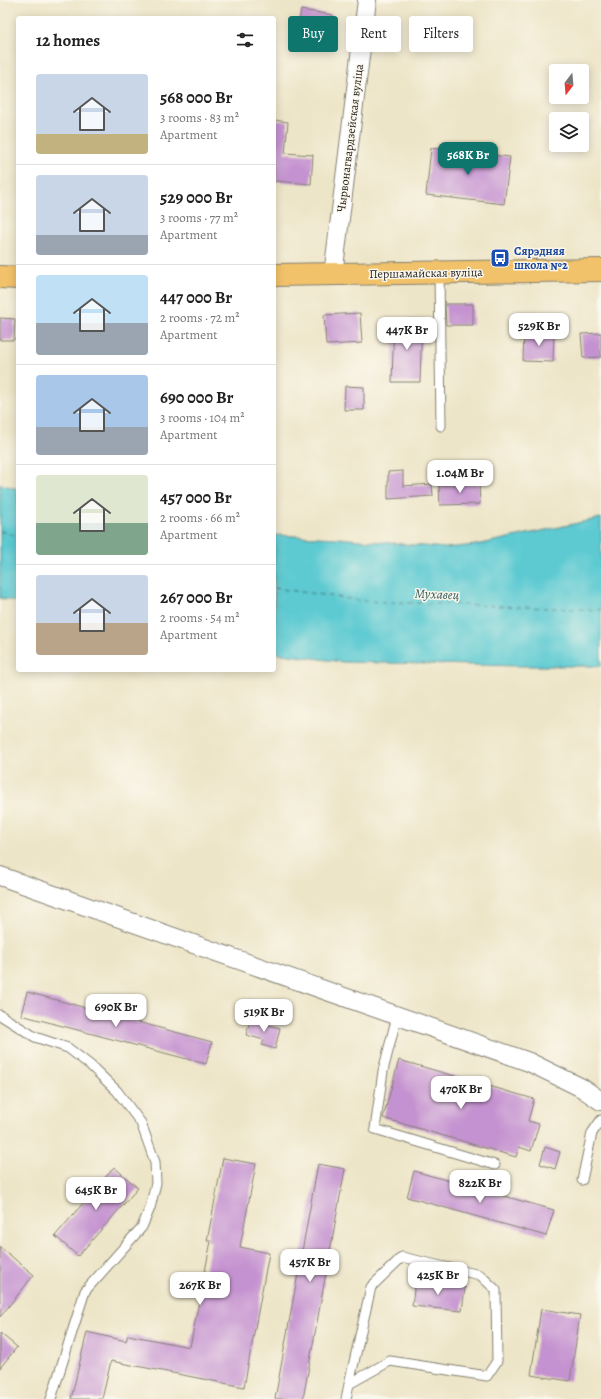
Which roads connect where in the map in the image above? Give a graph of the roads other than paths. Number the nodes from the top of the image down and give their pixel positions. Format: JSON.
{"nodes":[{"id":1,"x":366,"y":0,"type":"edge"},
{"id":2,"x":601,"y":270,"type":"edge"},
{"id":3,"x":439,"y":273,"type":"junction"},
{"id":4,"x":276,"y":275,"type":"edge"},
{"id":5,"x":333,"y":275,"type":"junction"},
{"id":6,"x":0,"y":278,"type":"edge"},
{"id":7,"x":16,"y":278,"type":"edge"},
{"id":8,"x":441,"y":426,"type":"dead end"},
{"id":9,"x":0,"y":876,"type":"edge"},
{"id":10,"x":0,"y":1016,"type":"edge"},
{"id":11,"x":397,"y":1016,"type":"junction"},
{"id":12,"x":601,"y":1101,"type":"edge"},
{"id":13,"x":601,"y":1120,"type":"edge"},
{"id":14,"x":495,"y":1165,"type":"dead end"},
{"id":15,"x":582,"y":1180,"type":"dead end"},
{"id":16,"x":349,"y":1384,"type":"junction"},
{"id":17,"x":51,"y":1399,"type":"edge"},
{"id":18,"x":346,"y":1399,"type":"edge"}],
"edges":[{"from":1,"to":5,"type":"street","name":"Чырвонагвардзейская вуліца"},
{"from":2,"to":3,"type":"main road","name":"Першамайская вуліца"},
{"from":3,"to":5,"type":"main road","name":"Першамайская вуліца"},
{"from":3,"to":8,"type":"lane"},
{"from":4,"to":5,"type":"main road","name":"Першамайская вуліца"},
{"from":6,"to":7,"type":"main road"},
{"from":9,"to":11,"type":"street"},
{"from":10,"to":17,"type":"lane"},
{"from":11,"to":12,"type":"street"},
{"from":11,"to":14,"type":"lane"},
{"from":13,"to":15,"type":"lane"},
{"from":16,"to":16,"type":"lane"},
{"from":16,"to":18,"type":"lane"}]}
